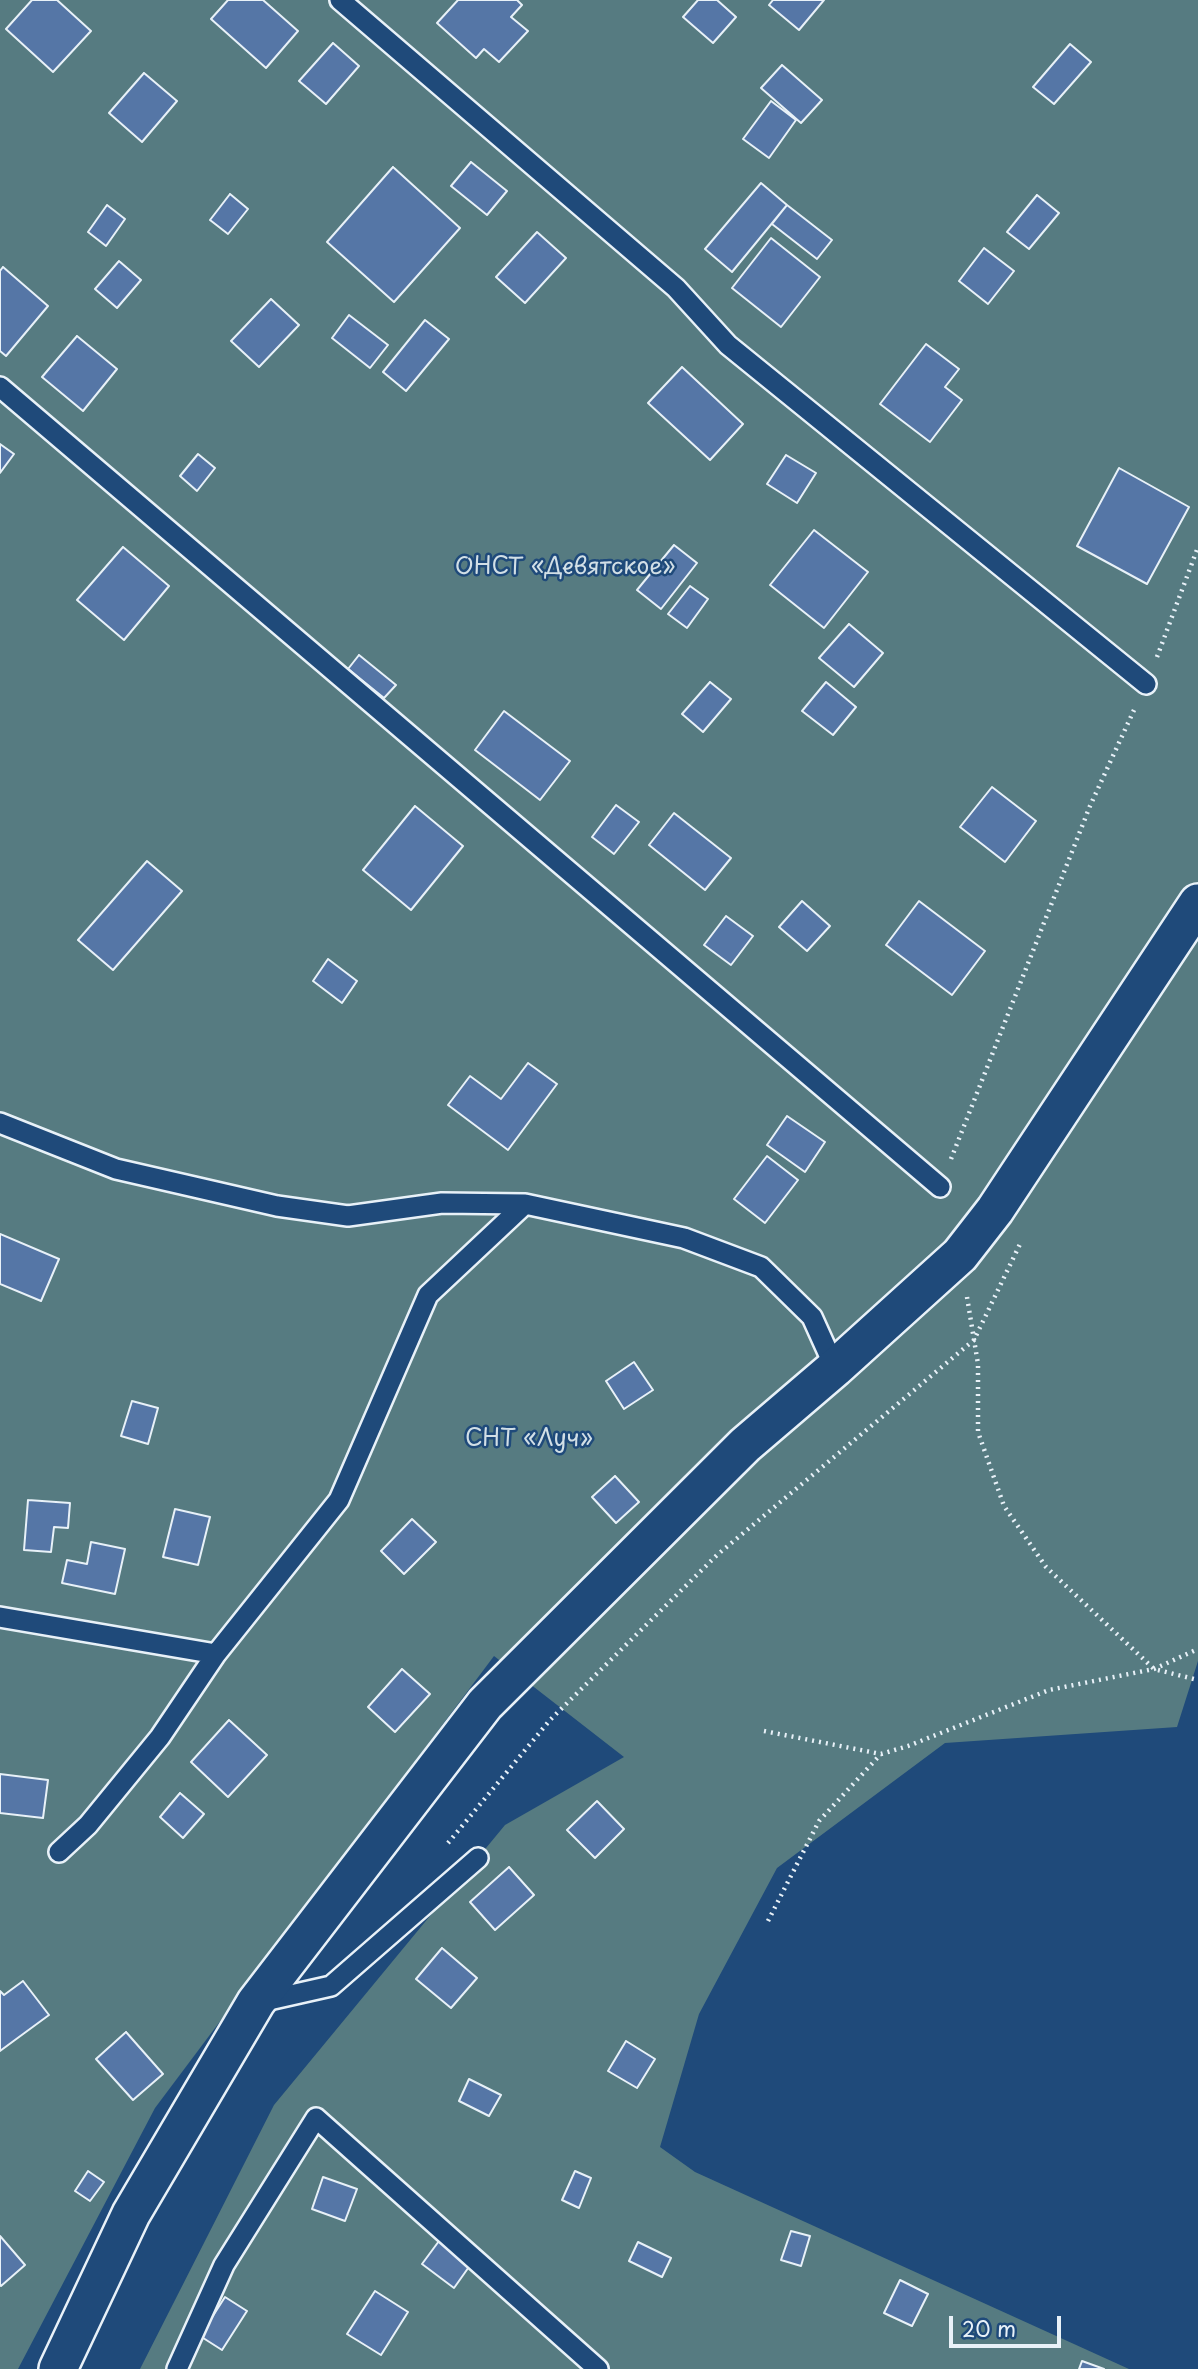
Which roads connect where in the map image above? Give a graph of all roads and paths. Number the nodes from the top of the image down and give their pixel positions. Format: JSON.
{"nodes":[{"id":1,"x":340,"y":0,"type":"edge"},
{"id":2,"x":0,"y":387,"type":"edge"},
{"id":3,"x":1146,"y":684,"type":"dead end"},
{"id":4,"x":1198,"y":903,"type":"edge"},
{"id":5,"x":0,"y":1123,"type":"edge"},
{"id":6,"x":940,"y":1187,"type":"dead end"},
{"id":7,"x":525,"y":1204,"type":"junction"},
{"id":8,"x":1026,"y":1233,"type":"dead end"},
{"id":9,"x":835,"y":1368,"type":"junction"},
{"id":10,"x":0,"y":1617,"type":"edge"},
{"id":11,"x":1198,"y":1649,"type":"edge"},
{"id":12,"x":216,"y":1654,"type":"junction"},
{"id":13,"x":764,"y":1731,"type":"dead end"},
{"id":14,"x":881,"y":1754,"type":"junction"},
{"id":15,"x":59,"y":1852,"type":"dead end"},
{"id":16,"x":440,"y":1852,"type":"dead end"},
{"id":17,"x":478,"y":1858,"type":"dead end"},
{"id":18,"x":768,"y":1921,"type":"dead end"},
{"id":19,"x":256,"y":2003,"type":"junction"},
{"id":20,"x":58,"y":2369,"type":"edge"},
{"id":21,"x":177,"y":2369,"type":"edge"},
{"id":22,"x":598,"y":2369,"type":"edge"}],
"edges":[{"from":1,"to":3,"type":"lane"},
{"from":2,"to":6,"type":"lane"},
{"from":4,"to":9,"type":"street"},
{"from":5,"to":7,"type":"lane"},
{"from":7,"to":9,"type":"lane"},
{"from":7,"to":12,"type":"lane"},
{"from":8,"to":16,"type":"path"},
{"from":9,"to":19,"type":"street"},
{"from":10,"to":12,"type":"lane"},
{"from":11,"to":14,"type":"path"},
{"from":12,"to":15,"type":"lane"},
{"from":13,"to":14,"type":"path"},
{"from":14,"to":18,"type":"path"},
{"from":17,"to":19,"type":"lane"},
{"from":19,"to":20,"type":"street"},
{"from":21,"to":22,"type":"lane"}]}
